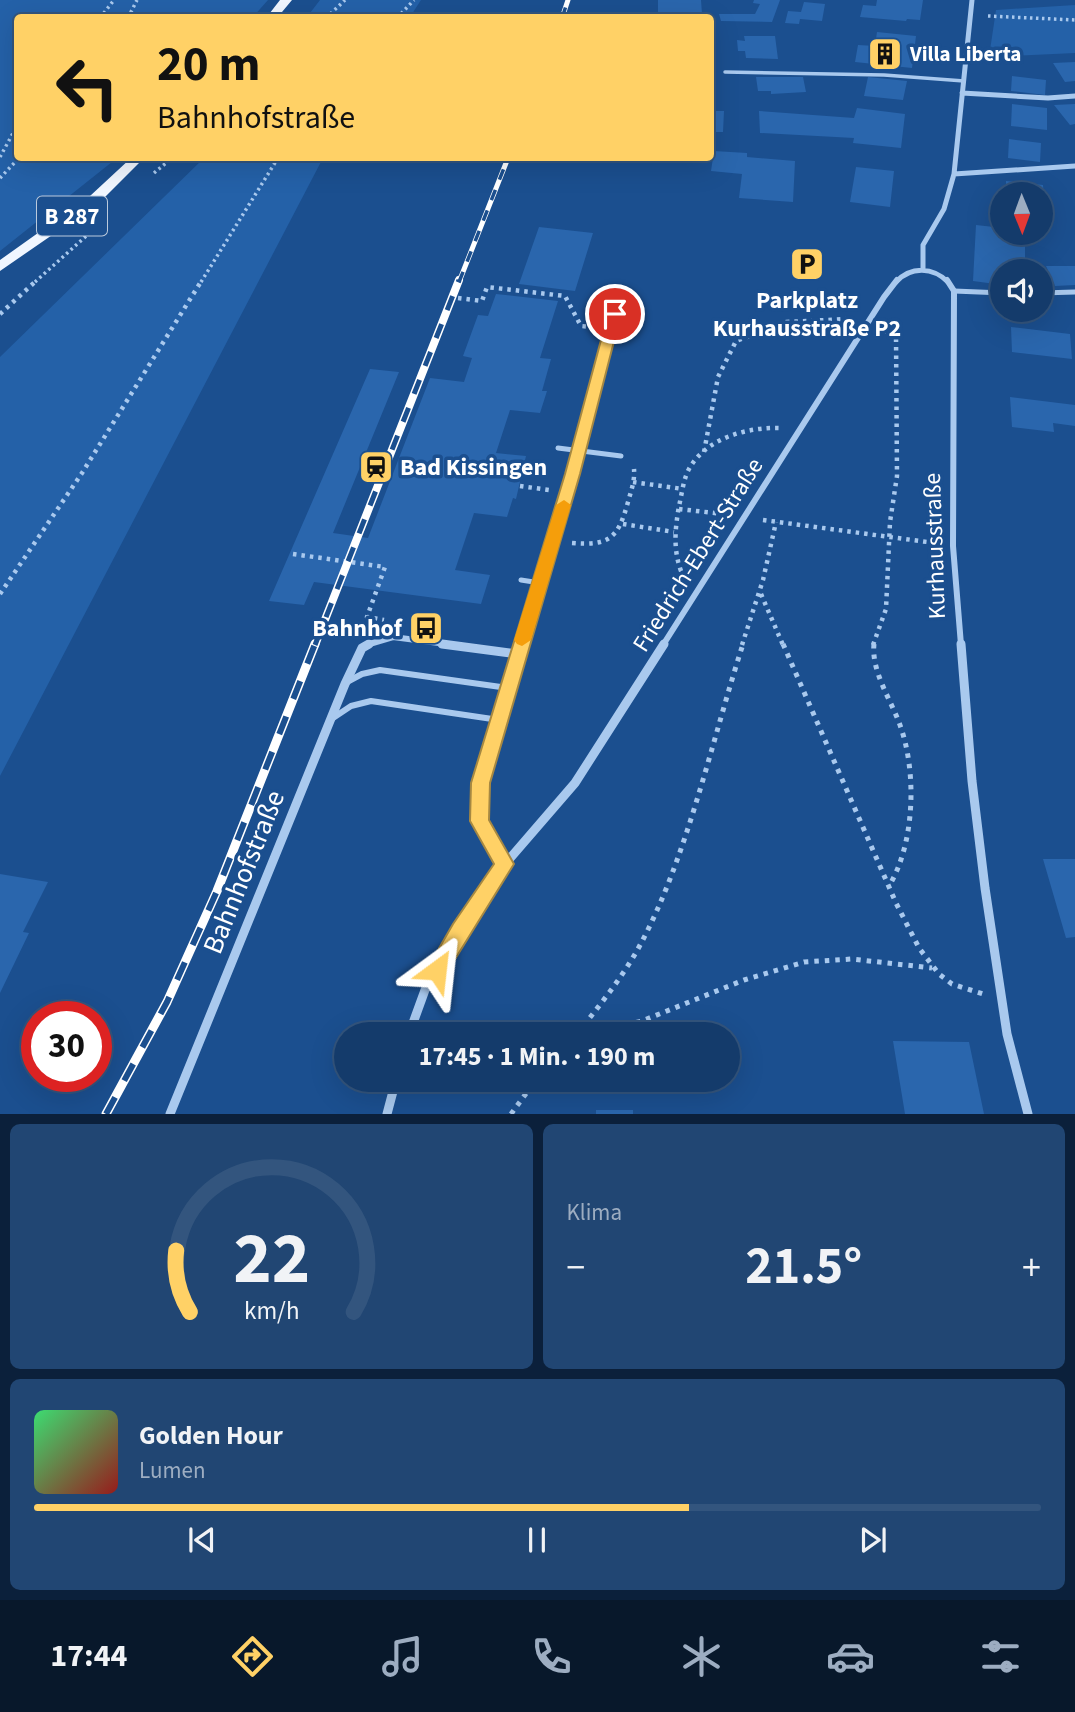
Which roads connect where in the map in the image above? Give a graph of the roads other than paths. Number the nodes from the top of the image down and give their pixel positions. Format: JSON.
{"nodes":[{"id":1,"x":286,"y":0,"type":"edge"},
{"id":2,"x":972,"y":0,"type":"edge"},
{"id":3,"x":274,"y":14,"type":"edge"},
{"id":4,"x":726,"y":72,"type":"dead end"},
{"id":5,"x":964,"y":81,"type":"junction"},
{"id":6,"x":962,"y":93,"type":"junction"},
{"id":7,"x":1075,"y":96,"type":"edge"},
{"id":8,"x":135,"y":161,"type":"edge"},
{"id":9,"x":1075,"y":166,"type":"edge"},
{"id":10,"x":954,"y":174,"type":"junction"},
{"id":11,"x":0,"y":267,"type":"edge"},
{"id":12,"x":923,"y":270,"type":"junction"},
{"id":13,"x":954,"y":291,"type":"junction"},
{"id":14,"x":990,"y":292,"type":"edge"},
{"id":15,"x":1075,"y":292,"type":"edge"},
{"id":16,"x":1053,"y":293,"type":"edge"},
{"id":17,"x":615,"y":314,"type":"dead end"},
{"id":18,"x":558,"y":448,"type":"dead end"},
{"id":19,"x":579,"y":451,"type":"junction"},
{"id":20,"x":621,"y":456,"type":"dead end"},
{"id":21,"x":521,"y":580,"type":"dead end"},
{"id":22,"x":540,"y":583,"type":"junction"},
{"id":23,"x":518,"y":654,"type":"junction"},
{"id":24,"x":345,"y":684,"type":"junction"},
{"id":25,"x":508,"y":688,"type":"junction"},
{"id":26,"x":332,"y":718,"type":"junction"},
{"id":27,"x":499,"y":720,"type":"junction"},
{"id":28,"x":505,"y":864,"type":"junction"},
{"id":29,"x":413,"y":1022,"type":"edge"},
{"id":30,"x":393,"y":1092,"type":"edge"},
{"id":31,"x":170,"y":1114,"type":"edge"},
{"id":32,"x":387,"y":1114,"type":"edge"},
{"id":33,"x":1028,"y":1114,"type":"edge"}],
"edges":[{"from":1,"to":3,"type":"main road"},
{"from":2,"to":5,"type":"street"},
{"from":4,"to":5,"type":"lane"},
{"from":5,"to":6,"type":"street"},
{"from":6,"to":7,"type":"street"},
{"from":6,"to":10,"type":"street"},
{"from":8,"to":11,"type":"main road","number":"B 287"},
{"from":9,"to":10,"type":"street"},
{"from":10,"to":12,"type":"street"},
{"from":12,"to":13,"type":"street"},
{"from":12,"to":28,"type":"street","name":"Friedrich-Ebert-Straße"},
{"from":13,"to":14,"type":"lane"},
{"from":13,"to":33,"type":"street","name":"Kurhausstraße"},
{"from":15,"to":16,"type":"lane"},
{"from":17,"to":19,"type":"street"},
{"from":18,"to":19,"type":"lane"},
{"from":19,"to":20,"type":"lane"},
{"from":19,"to":22,"type":"street"},
{"from":21,"to":22,"type":"lane"},
{"from":22,"to":23,"type":"street"},
{"from":23,"to":24,"type":"street","name":"Bahnhofstraße"},
{"from":23,"to":25,"type":"street"},
{"from":24,"to":25,"type":"lane"},
{"from":24,"to":26,"type":"street","name":"Bahnhofstraße"},
{"from":25,"to":27,"type":"street"},
{"from":26,"to":27,"type":"lane"},
{"from":26,"to":31,"type":"street","name":"Bahnhofstraße"},
{"from":27,"to":28,"type":"street"},
{"from":28,"to":29,"type":"street"},
{"from":30,"to":32,"type":"street"}]}
